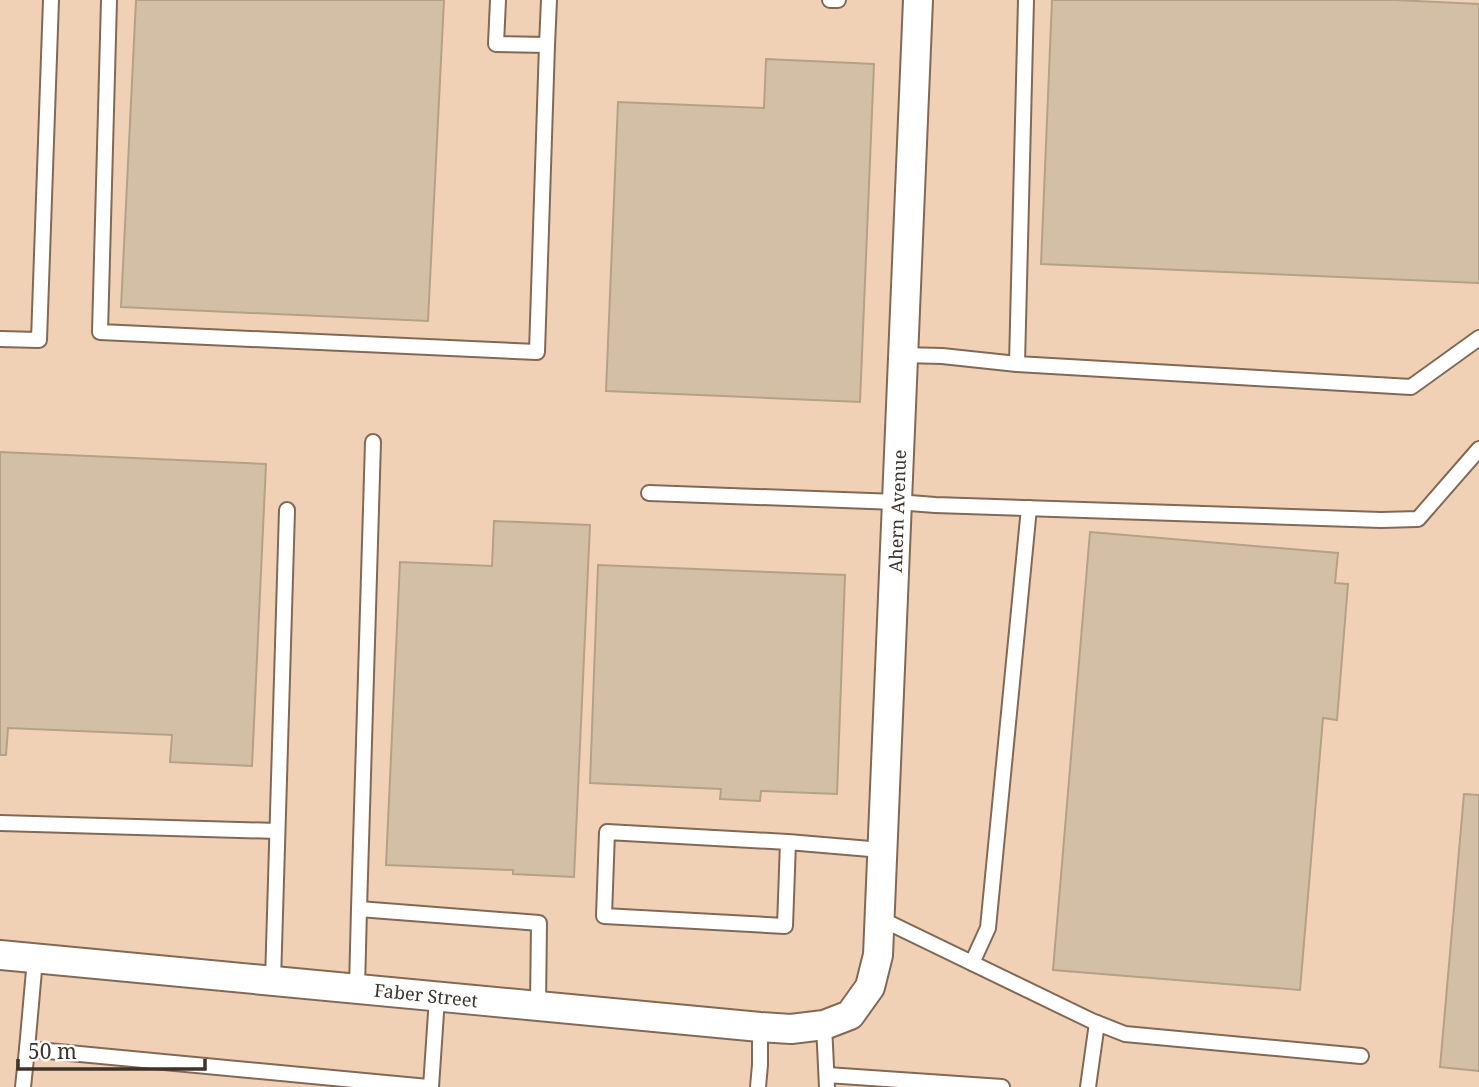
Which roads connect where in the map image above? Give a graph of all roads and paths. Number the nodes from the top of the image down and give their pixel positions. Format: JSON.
{"nodes":[{"id":1,"x":51,"y":0,"type":"edge"},
{"id":2,"x":110,"y":0,"type":"edge"},
{"id":3,"x":498,"y":0,"type":"edge"},
{"id":4,"x":549,"y":0,"type":"edge"},
{"id":5,"x":830,"y":0,"type":"edge"},
{"id":6,"x":838,"y":0,"type":"edge"},
{"id":7,"x":918,"y":0,"type":"edge"},
{"id":8,"x":1026,"y":0,"type":"edge"},
{"id":9,"x":547,"y":46,"type":"junction"},
{"id":10,"x":1479,"y":338,"type":"edge"},
{"id":11,"x":0,"y":339,"type":"edge"},
{"id":12,"x":903,"y":355,"type":"junction"},
{"id":13,"x":1017,"y":364,"type":"junction"},
{"id":14,"x":373,"y":442,"type":"dead end"},
{"id":15,"x":1479,"y":449,"type":"edge"},
{"id":16,"x":649,"y":492,"type":"dead end"},
{"id":17,"x":897,"y":502,"type":"junction"},
{"id":18,"x":1029,"y":508,"type":"junction"},
{"id":19,"x":287,"y":510,"type":"dead end"},
{"id":20,"x":0,"y":822,"type":"edge"},
{"id":21,"x":277,"y":831,"type":"junction"},
{"id":22,"x":788,"y":842,"type":"junction"},
{"id":23,"x":882,"y":850,"type":"junction"},
{"id":24,"x":359,"y":909,"type":"junction"},
{"id":25,"x":879,"y":918,"type":"junction"},
{"id":26,"x":0,"y":955,"type":"edge"},
{"id":27,"x":35,"y":959,"type":"junction"},
{"id":28,"x":972,"y":963,"type":"junction"},
{"id":29,"x":273,"y":981,"type":"junction"},
{"id":30,"x":357,"y":988,"type":"junction"},
{"id":31,"x":437,"y":998,"type":"junction"},
{"id":32,"x":538,"y":1005,"type":"junction"},
{"id":33,"x":850,"y":1015,"type":"joint"},
{"id":34,"x":1097,"y":1024,"type":"junction"},
{"id":35,"x":824,"y":1026,"type":"junction"},
{"id":36,"x":760,"y":1027,"type":"junction"},
{"id":37,"x":27,"y":1049,"type":"junction"},
{"id":38,"x":1361,"y":1056,"type":"dead end"},
{"id":39,"x":827,"y":1081,"type":"edge"},
{"id":40,"x":23,"y":1087,"type":"edge"},
{"id":41,"x":430,"y":1087,"type":"edge"},
{"id":42,"x":758,"y":1087,"type":"edge"},
{"id":43,"x":1002,"y":1087,"type":"edge"},
{"id":44,"x":1088,"y":1087,"type":"edge"}],
"edges":[{"from":1,"to":11,"type":"lane"},
{"from":2,"to":9,"type":"lane"},
{"from":3,"to":9,"type":"lane"},
{"from":4,"to":9,"type":"lane"},
{"from":5,"to":6,"type":"lane"},
{"from":7,"to":12,"type":"street","name":"Ahern Avenue"},
{"from":8,"to":13,"type":"lane"},
{"from":10,"to":13,"type":"lane"},
{"from":12,"to":13,"type":"lane"},
{"from":12,"to":17,"type":"street","name":"Ahern Avenue"},
{"from":14,"to":24,"type":"lane"},
{"from":15,"to":18,"type":"lane"},
{"from":16,"to":17,"type":"lane"},
{"from":17,"to":18,"type":"lane"},
{"from":17,"to":23,"type":"street","name":"Ahern Avenue"},
{"from":18,"to":28,"type":"lane"},
{"from":19,"to":21,"type":"lane"},
{"from":20,"to":21,"type":"lane"},
{"from":21,"to":29,"type":"lane"},
{"from":22,"to":22,"type":"lane"},
{"from":22,"to":23,"type":"lane"},
{"from":23,"to":25,"type":"street","name":"Ahern Avenue"},
{"from":24,"to":30,"type":"lane"},
{"from":24,"to":32,"type":"lane"},
{"from":25,"to":28,"type":"lane"},
{"from":25,"to":33,"type":"street","name":"Ahern Avenue"},
{"from":26,"to":27,"type":"street","name":"Faber Street"},
{"from":27,"to":29,"type":"street","name":"Faber Street"},
{"from":27,"to":37,"type":"lane"},
{"from":28,"to":34,"type":"lane"},
{"from":29,"to":30,"type":"street","name":"Faber Street"},
{"from":30,"to":31,"type":"street","name":"Faber Street"},
{"from":31,"to":32,"type":"street","name":"Faber Street"},
{"from":31,"to":41,"type":"lane"},
{"from":32,"to":36,"type":"street","name":"Faber Street"},
{"from":33,"to":35,"type":"street","name":"Faber Street"},
{"from":34,"to":38,"type":"lane"},
{"from":34,"to":44,"type":"lane"},
{"from":35,"to":36,"type":"street","name":"Faber Street"},
{"from":35,"to":39,"type":"lane"},
{"from":36,"to":42,"type":"lane"},
{"from":37,"to":40,"type":"lane"},
{"from":37,"to":41,"type":"lane"},
{"from":39,"to":43,"type":"lane"}]}
